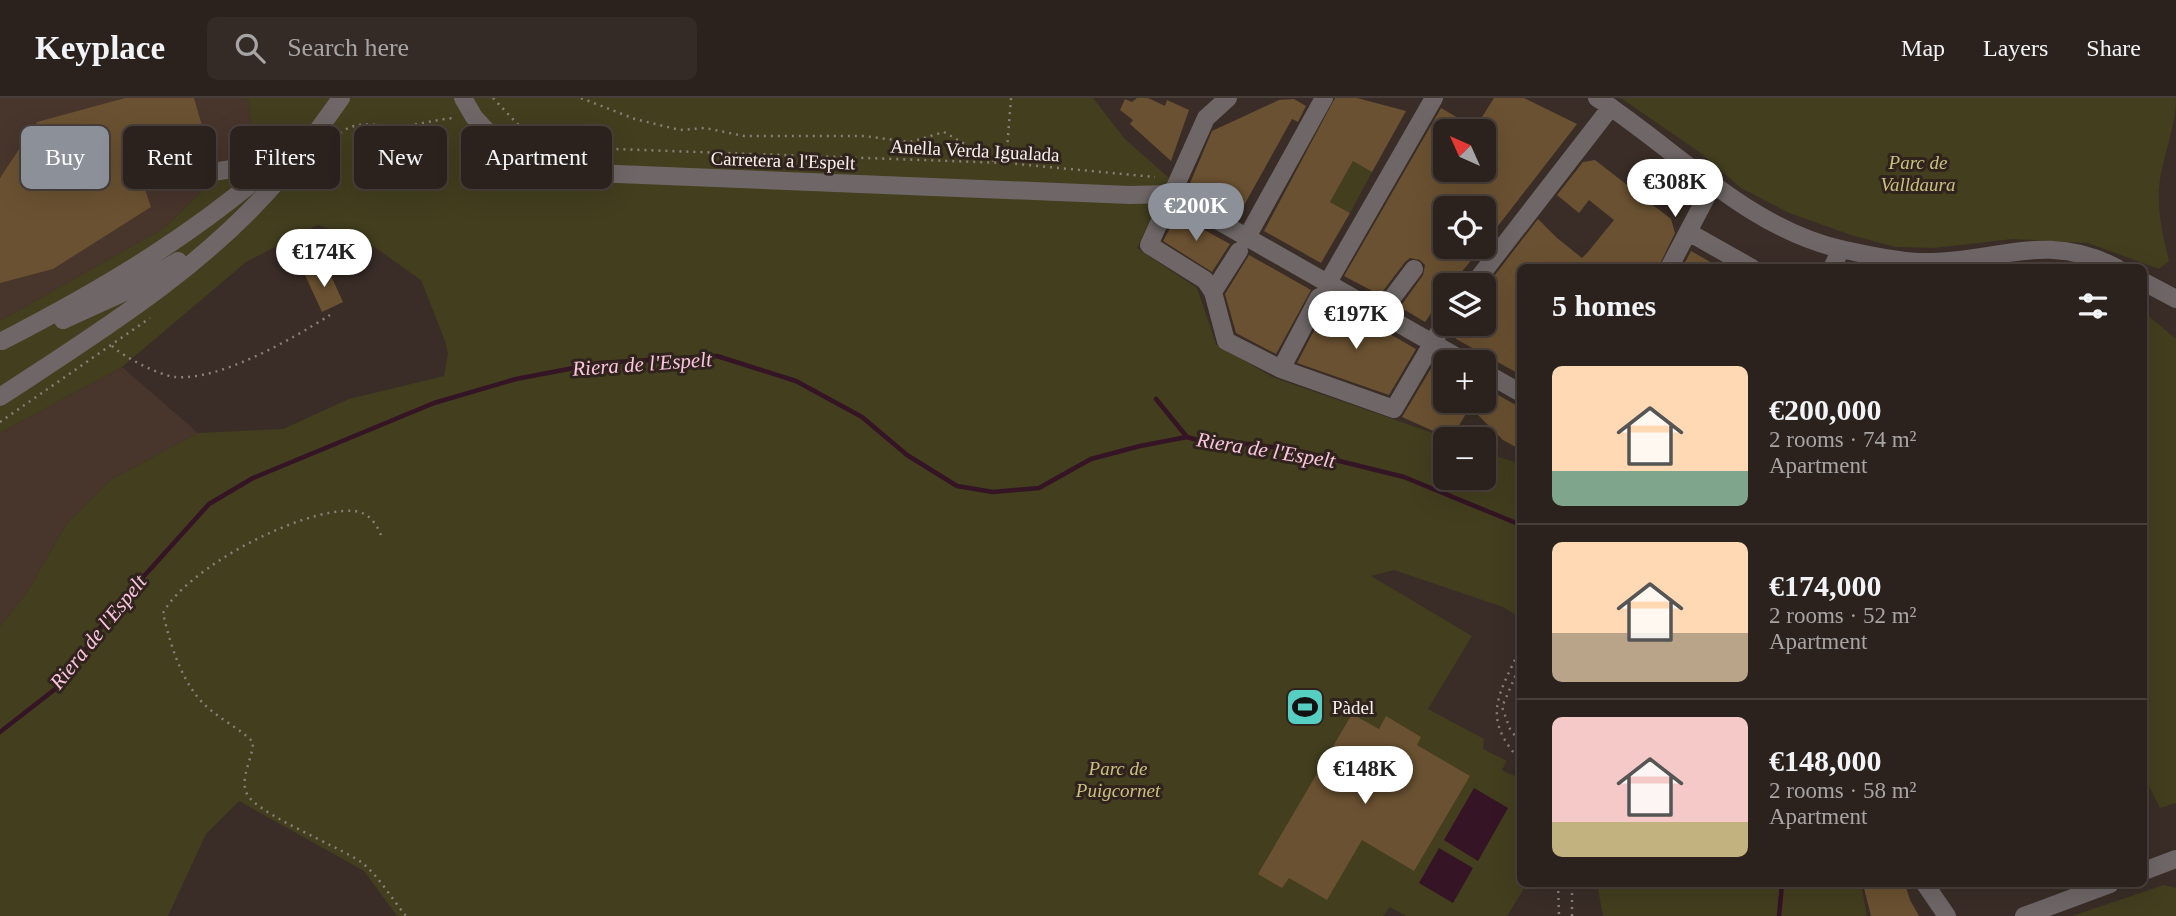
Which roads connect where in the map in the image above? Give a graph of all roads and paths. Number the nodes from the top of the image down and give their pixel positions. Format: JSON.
{"nodes":[{"id":1,"x":341,"y":98,"type":"edge"},
{"id":2,"x":463,"y":98,"type":"edge"},
{"id":3,"x":493,"y":98,"type":"edge"},
{"id":4,"x":581,"y":98,"type":"edge"},
{"id":5,"x":1011,"y":98,"type":"edge"},
{"id":6,"x":1228,"y":98,"type":"edge"},
{"id":7,"x":1324,"y":98,"type":"edge"},
{"id":8,"x":1434,"y":98,"type":"edge"},
{"id":9,"x":1604,"y":103,"type":"edge"},
{"id":10,"x":330,"y":114,"type":"junction"},
{"id":11,"x":317,"y":126,"type":"edge"},
{"id":12,"x":320,"y":126,"type":"edge"},
{"id":13,"x":997,"y":163,"type":"junction"},
{"id":14,"x":1006,"y":163,"type":"junction"},
{"id":15,"x":1174,"y":185,"type":"junction"},
{"id":16,"x":1712,"y":186,"type":"junction"},
{"id":17,"x":246,"y":189,"type":"edge"},
{"id":18,"x":268,"y":189,"type":"edge"},
{"id":19,"x":269,"y":189,"type":"edge"},
{"id":20,"x":1690,"y":233,"type":"junction"},
{"id":21,"x":1243,"y":244,"type":"junction"},
{"id":22,"x":1841,"y":249,"type":"junction"},
{"id":23,"x":1671,"y":264,"type":"edge"},
{"id":24,"x":1745,"y":264,"type":"edge"},
{"id":25,"x":1834,"y":264,"type":"edge"},
{"id":26,"x":1917,"y":264,"type":"edge"},
{"id":27,"x":1929,"y":264,"type":"edge"},
{"id":28,"x":2106,"y":264,"type":"edge"},
{"id":29,"x":1414,"y":269,"type":"dead end"},
{"id":30,"x":1482,"y":273,"type":"edge"},
{"id":31,"x":2147,"y":284,"type":"edge"},
{"id":32,"x":1323,"y":291,"type":"junction"},
{"id":33,"x":1213,"y":292,"type":"junction"},
{"id":34,"x":2176,"y":299,"type":"edge"},
{"id":35,"x":1380,"y":314,"type":"junction"},
{"id":36,"x":330,"y":315,"type":"dead end"},
{"id":37,"x":1437,"y":336,"type":"edge"},
{"id":38,"x":1,"y":341,"type":"edge"},
{"id":39,"x":1432,"y":344,"type":"junction"},
{"id":40,"x":112,"y":346,"type":"dead end"},
{"id":41,"x":1443,"y":350,"type":"edge"},
{"id":42,"x":1281,"y":369,"type":"junction"},
{"id":43,"x":1496,"y":379,"type":"edge"},
{"id":44,"x":1517,"y":391,"type":"edge"},
{"id":45,"x":0,"y":397,"type":"edge"},
{"id":46,"x":381,"y":534,"type":"dead end"},
{"id":47,"x":1517,"y":656,"type":"edge"},
{"id":48,"x":1517,"y":672,"type":"edge"},
{"id":49,"x":1517,"y":739,"type":"edge"},
{"id":50,"x":1517,"y":756,"type":"edge"},
{"id":51,"x":2176,"y":859,"type":"edge"},
{"id":52,"x":2147,"y":870,"type":"edge"},
{"id":53,"x":1558,"y":887,"type":"edge"},
{"id":54,"x":1572,"y":887,"type":"edge"},
{"id":55,"x":1927,"y":887,"type":"edge"},
{"id":56,"x":2102,"y":887,"type":"edge"},
{"id":57,"x":406,"y":916,"type":"edge"},
{"id":58,"x":1559,"y":916,"type":"edge"},
{"id":59,"x":1572,"y":916,"type":"edge"},
{"id":60,"x":1947,"y":916,"type":"edge"},
{"id":61,"x":2024,"y":916,"type":"edge"}],
"edges":[{"from":1,"to":10,"type":"street"},
{"from":2,"to":15,"type":"street","name":"Carretera a l'Espelt"},
{"from":3,"to":13,"type":"path","name":"Anella Verda Igualada"},
{"from":4,"to":13,"type":"path"},
{"from":5,"to":14,"type":"path"},
{"from":6,"to":15,"type":"street"},
{"from":7,"to":21,"type":"street"},
{"from":8,"to":32,"type":"street"},
{"from":9,"to":16,"type":"street"},
{"from":9,"to":30,"type":"street"},
{"from":10,"to":11,"type":"street"},
{"from":10,"to":12,"type":"street"},
{"from":13,"to":14,"type":"path","name":"Anella Verda Igualada"},
{"from":14,"to":15,"type":"path","name":"Anella Verda Igualada"},
{"from":15,"to":21,"type":"street"},
{"from":15,"to":33,"type":"street"},
{"from":16,"to":20,"type":"street"},
{"from":16,"to":22,"type":"street"},
{"from":17,"to":38,"type":"street"},
{"from":18,"to":38,"type":"street"},
{"from":19,"to":45,"type":"street"},
{"from":20,"to":23,"type":"street"},
{"from":20,"to":24,"type":"street"},
{"from":21,"to":32,"type":"street"},
{"from":21,"to":33,"type":"street"},
{"from":22,"to":25,"type":"street"},
{"from":22,"to":26,"type":"street"},
{"from":27,"to":28,"type":"street"},
{"from":29,"to":35,"type":"street"},
{"from":31,"to":34,"type":"street"},
{"from":32,"to":35,"type":"street"},
{"from":32,"to":42,"type":"street"},
{"from":33,"to":42,"type":"street"},
{"from":35,"to":39,"type":"street"},
{"from":36,"to":40,"type":"path"},
{"from":37,"to":39,"type":"street"},
{"from":39,"to":41,"type":"street"},
{"from":39,"to":42,"type":"street"},
{"from":43,"to":44,"type":"street"},
{"from":46,"to":57,"type":"path"},
{"from":47,"to":50,"type":"path"},
{"from":48,"to":49,"type":"path"},
{"from":51,"to":52,"type":"street"},
{"from":53,"to":58,"type":"path"},
{"from":54,"to":59,"type":"path"},
{"from":55,"to":60,"type":"street"},
{"from":56,"to":61,"type":"street"}]}
